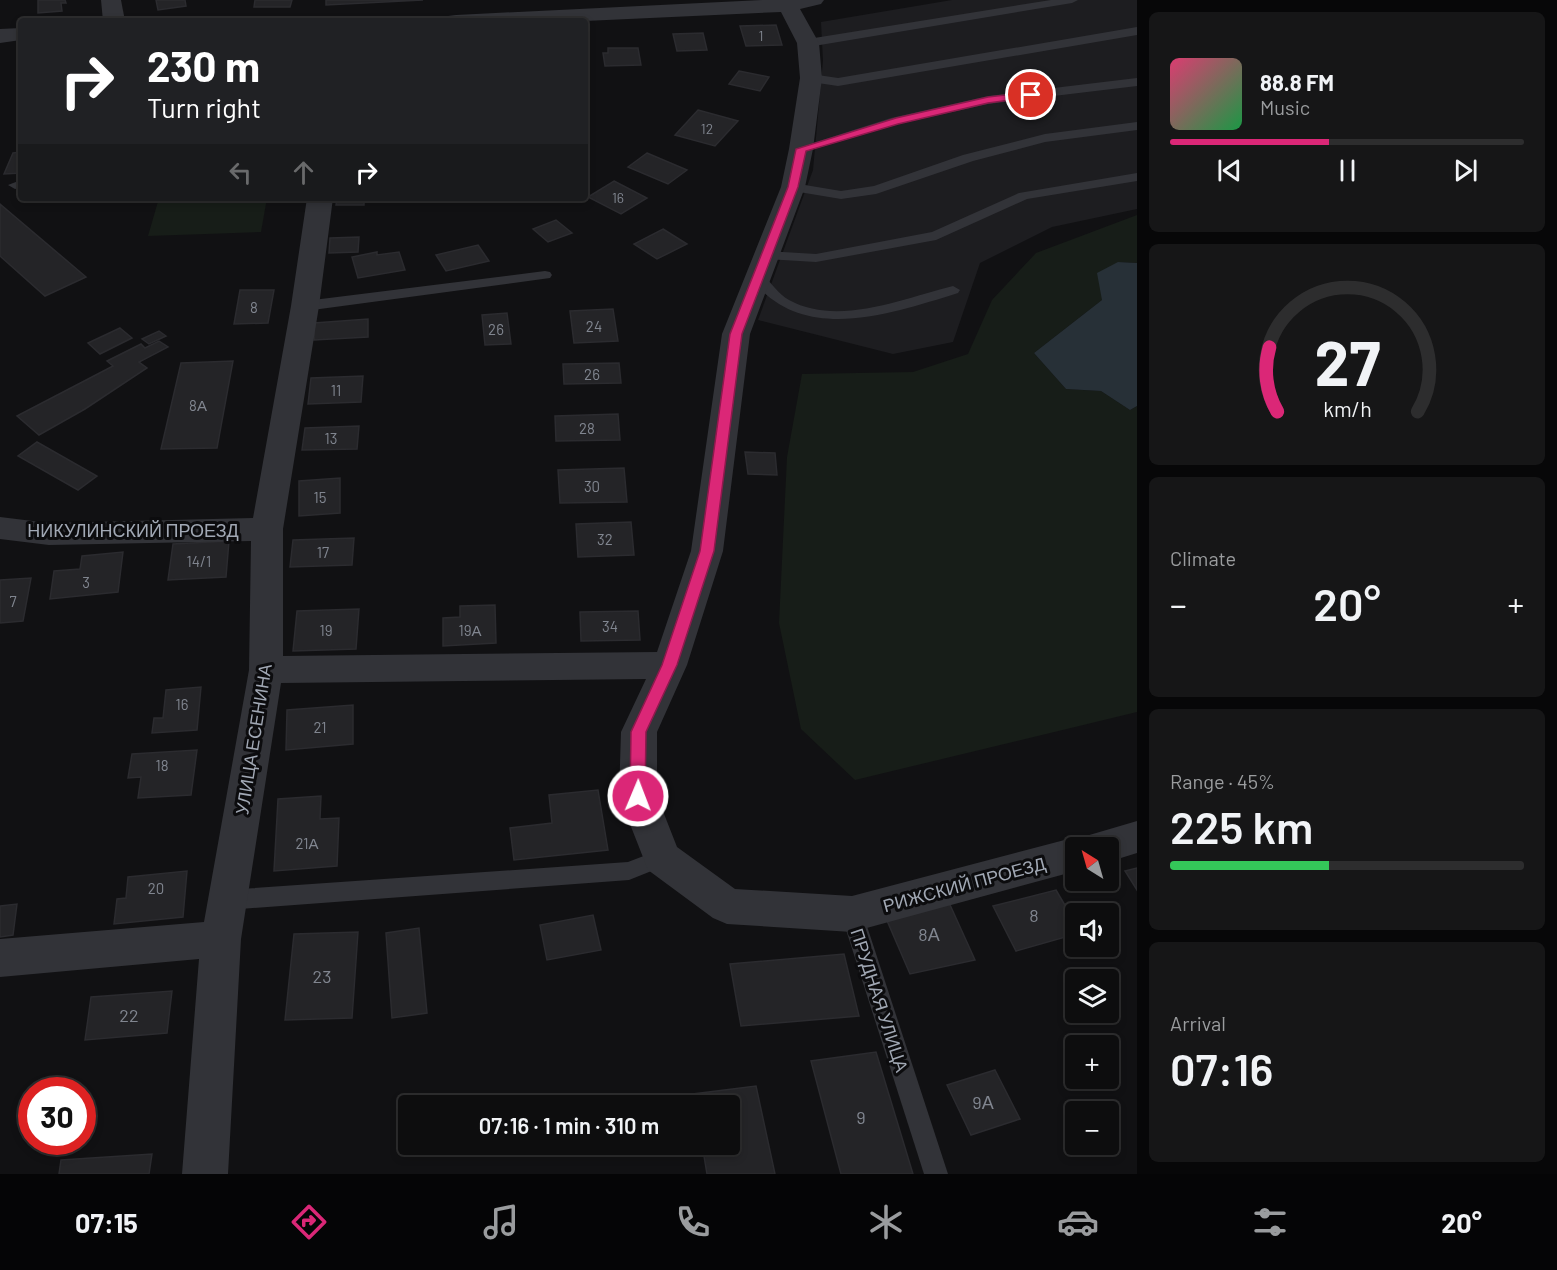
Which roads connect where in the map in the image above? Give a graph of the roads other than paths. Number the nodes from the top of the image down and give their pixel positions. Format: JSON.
{"nodes":[{"id":1,"x":111,"y":0,"type":"edge"},
{"id":2,"x":1072,"y":0,"type":"edge"},
{"id":3,"x":796,"y":2,"type":"edge"},
{"id":4,"x":114,"y":18,"type":"edge"},
{"id":5,"x":510,"y":18,"type":"edge"},
{"id":6,"x":1137,"y":31,"type":"edge"},
{"id":7,"x":18,"y":34,"type":"edge"},
{"id":8,"x":0,"y":36,"type":"edge"},
{"id":9,"x":808,"y":43,"type":"junction"},
{"id":10,"x":811,"y":78,"type":"junction"},
{"id":11,"x":1137,"y":82,"type":"edge"},
{"id":12,"x":1137,"y":126,"type":"edge"},
{"id":13,"x":801,"y":149,"type":"junction"},
{"id":14,"x":1137,"y":177,"type":"edge"},
{"id":15,"x":793,"y":187,"type":"junction"},
{"id":16,"x":320,"y":201,"type":"edge"},
{"id":17,"x":762,"y":266,"type":"junction"},
{"id":18,"x":545,"y":275,"type":"dead end"},
{"id":19,"x":953,"y":290,"type":"dead end"},
{"id":20,"x":305,"y":306,"type":"junction"},
{"id":21,"x":0,"y":528,"type":"edge"},
{"id":22,"x":267,"y":529,"type":"junction"},
{"id":23,"x":670,"y":665,"type":"junction"},
{"id":24,"x":266,"y":670,"type":"junction"},
{"id":25,"x":1137,"y":837,"type":"edge"},
{"id":26,"x":1119,"y":842,"type":"edge"},
{"id":27,"x":1065,"y":857,"type":"edge"},
{"id":28,"x":662,"y":858,"type":"junction"},
{"id":29,"x":227,"y":900,"type":"junction"},
{"id":30,"x":852,"y":914,"type":"junction"},
{"id":31,"x":221,"y":939,"type":"junction"},
{"id":32,"x":0,"y":958,"type":"edge"},
{"id":33,"x":205,"y":1174,"type":"edge"},
{"id":34,"x":936,"y":1174,"type":"edge"}],
"edges":[{"from":1,"to":4,"type":"street"},
{"from":2,"to":9,"type":"lane"},
{"from":3,"to":5,"type":"street"},
{"from":3,"to":9,"type":"street"},
{"from":6,"to":10,"type":"lane"},
{"from":7,"to":8,"type":"street"},
{"from":9,"to":10,"type":"street"},
{"from":10,"to":13,"type":"street"},
{"from":11,"to":13,"type":"lane"},
{"from":12,"to":15,"type":"lane"},
{"from":13,"to":15,"type":"street"},
{"from":14,"to":17,"type":"lane"},
{"from":15,"to":17,"type":"street"},
{"from":16,"to":20,"type":"street","name":"УЛИЦА ЕСЕНИНА"},
{"from":17,"to":19,"type":"lane"},
{"from":17,"to":23,"type":"street"},
{"from":18,"to":20,"type":"lane"},
{"from":20,"to":22,"type":"street","name":"УЛИЦА ЕСЕНИНА"},
{"from":21,"to":22,"type":"street","name":"НИКУЛИНСКИЙ ПРОЕЗД"},
{"from":22,"to":24,"type":"street","name":"УЛИЦА ЕСЕНИНА"},
{"from":23,"to":24,"type":"street"},
{"from":23,"to":28,"type":"street"},
{"from":24,"to":29,"type":"street","name":"УЛИЦА ЕСЕНИНА"},
{"from":25,"to":26,"type":"street"},
{"from":27,"to":30,"type":"street","name":"РИЖСКИЙ ПРОЕЗД"},
{"from":28,"to":29,"type":"lane"},
{"from":28,"to":30,"type":"street","name":"ПРУДНАЯ УЛИЦА"},
{"from":29,"to":31,"type":"street","name":"УЛИЦА ЕСЕНИНА"},
{"from":30,"to":34,"type":"lane","name":"ПРУДНАЯ УЛИЦА"},
{"from":31,"to":32,"type":"street"},
{"from":31,"to":33,"type":"street","name":"УЛИЦА ЕСЕНИНА"}]}
